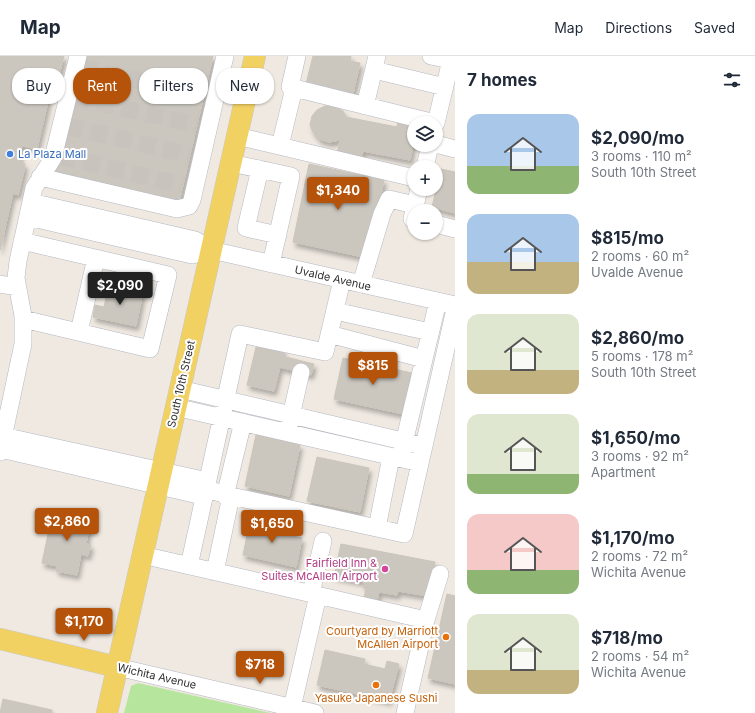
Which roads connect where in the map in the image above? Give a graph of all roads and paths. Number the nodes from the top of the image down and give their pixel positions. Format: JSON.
{"nodes":[{"id":1,"x":78,"y":56,"type":"edge"},
{"id":2,"x":225,"y":56,"type":"edge"},
{"id":3,"x":255,"y":56,"type":"edge"},
{"id":4,"x":297,"y":56,"type":"edge"},
{"id":5,"x":431,"y":56,"type":"edge"},
{"id":6,"x":453,"y":61,"type":"edge"},
{"id":7,"x":375,"y":63,"type":"edge"},
{"id":8,"x":445,"y":87,"type":"junction"},
{"id":9,"x":294,"y":88,"type":"junction"},
{"id":10,"x":365,"y":106,"type":"junction"},
{"id":11,"x":407,"y":116,"type":"edge"},
{"id":12,"x":438,"y":116,"type":"edge"},
{"id":13,"x":237,"y":136,"type":"junction"},
{"id":14,"x":280,"y":146,"type":"junction"},
{"id":15,"x":443,"y":146,"type":"edge"},
{"id":16,"x":455,"y":149,"type":"edge"},
{"id":17,"x":231,"y":163,"type":"junction"},
{"id":18,"x":260,"y":169,"type":"junction"},
{"id":19,"x":407,"y":176,"type":"edge"},
{"id":20,"x":40,"y":177,"type":"junction"},
{"id":21,"x":407,"y":208,"type":"edge"},
{"id":22,"x":29,"y":209,"type":"junction"},
{"id":23,"x":443,"y":225,"type":"edge"},
{"id":24,"x":455,"y":228,"type":"edge"},
{"id":25,"x":278,"y":235,"type":"junction"},
{"id":26,"x":22,"y":241,"type":"junction"},
{"id":27,"x":211,"y":250,"type":"junction"},
{"id":28,"x":96,"y":258,"type":"junction"},
{"id":29,"x":271,"y":264,"type":"junction"},
{"id":30,"x":342,"y":280,"type":"junction"},
{"id":31,"x":0,"y":284,"type":"edge"},
{"id":32,"x":362,"y":284,"type":"junction"},
{"id":33,"x":17,"y":287,"type":"junction"},
{"id":34,"x":438,"y":301,"type":"junction"},
{"id":35,"x":455,"y":305,"type":"edge"},
{"id":36,"x":455,"y":309,"type":"edge"},
{"id":37,"x":335,"y":311,"type":"junction"},
{"id":38,"x":23,"y":319,"type":"junction"},
{"id":39,"x":79,"y":332,"type":"junction"},
{"id":40,"x":430,"y":332,"type":"junction"},
{"id":41,"x":329,"y":334,"type":"junction"},
{"id":42,"x":424,"y":357,"type":"junction"},
{"id":43,"x":444,"y":359,"type":"junction"},
{"id":44,"x":304,"y":360,"type":"junction"},
{"id":45,"x":415,"y":396,"type":"junction"},
{"id":46,"x":178,"y":398,"type":"junction"},
{"id":47,"x":226,"y":398,"type":"junction"},
{"id":48,"x":434,"y":401,"type":"junction"},
{"id":49,"x":291,"y":414,"type":"junction"},
{"id":50,"x":222,"y":417,"type":"junction"},
{"id":51,"x":243,"y":422,"type":"junction"},
{"id":52,"x":347,"y":427,"type":"junction"},
{"id":53,"x":287,"y":432,"type":"junction"},
{"id":54,"x":404,"y":441,"type":"junction"},
{"id":55,"x":342,"y":445,"type":"junction"},
{"id":56,"x":1,"y":446,"type":"edge"},
{"id":57,"x":424,"y":446,"type":"junction"},
{"id":58,"x":396,"y":458,"type":"junction"},
{"id":59,"x":420,"y":463,"type":"junction"},
{"id":60,"x":159,"y":479,"type":"junction"},
{"id":61,"x":206,"y":489,"type":"junction"},
{"id":62,"x":228,"y":496,"type":"junction"},
{"id":63,"x":376,"y":528,"type":"junction"},
{"id":64,"x":322,"y":541,"type":"dead end"},
{"id":65,"x":142,"y":555,"type":"junction"},
{"id":66,"x":189,"y":566,"type":"junction"},
{"id":67,"x":216,"y":572,"type":"junction"},
{"id":68,"x":440,"y":574,"type":"dead end"},
{"id":69,"x":314,"y":594,"type":"junction"},
{"id":70,"x":426,"y":620,"type":"junction"},
{"id":71,"x":0,"y":640,"type":"edge"},
{"id":72,"x":117,"y":667,"type":"junction"},
{"id":73,"x":292,"y":708,"type":"junction"},
{"id":74,"x":106,"y":713,"type":"edge"},
{"id":75,"x":315,"y":713,"type":"edge"},
{"id":76,"x":405,"y":713,"type":"edge"}],
"edges":[{"from":1,"to":20,"type":"street"},
{"from":2,"to":20,"type":"street"},
{"from":3,"to":13,"type":"main road","name":"South 10th Street"},
{"from":4,"to":9,"type":"street"},
{"from":5,"to":6,"type":"street"},
{"from":6,"to":8,"type":"street"},
{"from":7,"to":8,"type":"street"},
{"from":7,"to":10,"type":"street"},
{"from":8,"to":12,"type":"street"},
{"from":9,"to":10,"type":"street"},
{"from":9,"to":14,"type":"street"},
{"from":10,"to":11,"type":"street"},
{"from":13,"to":14,"type":"street"},
{"from":13,"to":17,"type":"main road","name":"South 10th Street"},
{"from":14,"to":19,"type":"street"},
{"from":15,"to":16,"type":"street"},
{"from":17,"to":18,"type":"street"},
{"from":17,"to":27,"type":"main road","name":"South 10th Street"},
{"from":18,"to":25,"type":"street"},
{"from":18,"to":25,"type":"street"},
{"from":20,"to":22,"type":"street"},
{"from":21,"to":32,"type":"street"},
{"from":22,"to":26,"type":"street"},
{"from":22,"to":27,"type":"street","name":"Uvalde Avenue"},
{"from":23,"to":24,"type":"street"},
{"from":25,"to":29,"type":"street"},
{"from":26,"to":28,"type":"street"},
{"from":26,"to":33,"type":"street"},
{"from":27,"to":29,"type":"street","name":"Uvalde Avenue"},
{"from":27,"to":46,"type":"main road","name":"South 10th Street"},
{"from":28,"to":39,"type":"street"},
{"from":28,"to":39,"type":"street"},
{"from":29,"to":30,"type":"street","name":"Uvalde Avenue"},
{"from":30,"to":32,"type":"street","name":"Uvalde Avenue"},
{"from":30,"to":37,"type":"street"},
{"from":31,"to":33,"type":"street"},
{"from":32,"to":34,"type":"street","name":"Uvalde Avenue"},
{"from":33,"to":38,"type":"street"},
{"from":34,"to":35,"type":"street","name":"Uvalde Avenue"},
{"from":34,"to":40,"type":"street"},
{"from":36,"to":43,"type":"street"},
{"from":37,"to":40,"type":"street"},
{"from":37,"to":41,"type":"street"},
{"from":38,"to":39,"type":"street"},
{"from":38,"to":56,"type":"street"},
{"from":40,"to":42,"type":"street"},
{"from":41,"to":42,"type":"street"},
{"from":41,"to":44,"type":"street"},
{"from":42,"to":43,"type":"street"},
{"from":42,"to":45,"type":"street"},
{"from":43,"to":48,"type":"street"},
{"from":44,"to":47,"type":"street"},
{"from":44,"to":49,"type":"street"},
{"from":45,"to":48,"type":"street"},
{"from":45,"to":54,"type":"street"},
{"from":46,"to":47,"type":"street"},
{"from":46,"to":50,"type":"street"},
{"from":46,"to":60,"type":"main road","name":"South 10th Street"},
{"from":47,"to":49,"type":"street"},
{"from":47,"to":50,"type":"street"},
{"from":48,"to":57,"type":"street"},
{"from":49,"to":52,"type":"street"},
{"from":49,"to":53,"type":"street"},
{"from":50,"to":51,"type":"street"},
{"from":50,"to":61,"type":"street"},
{"from":51,"to":53,"type":"street"},
{"from":51,"to":62,"type":"street"},
{"from":52,"to":54,"type":"street"},
{"from":52,"to":55,"type":"street"},
{"from":53,"to":55,"type":"street"},
{"from":54,"to":57,"type":"street"},
{"from":54,"to":58,"type":"street"},
{"from":55,"to":58,"type":"street"},
{"from":56,"to":60,"type":"street"},
{"from":57,"to":59,"type":"street"},
{"from":58,"to":59,"type":"street"},
{"from":58,"to":63,"type":"street"},
{"from":59,"to":63,"type":"street"},
{"from":60,"to":61,"type":"street"},
{"from":60,"to":65,"type":"main road","name":"South 10th Street"},
{"from":61,"to":62,"type":"street"},
{"from":61,"to":66,"type":"street"},
{"from":62,"to":63,"type":"street"},
{"from":62,"to":67,"type":"street"},
{"from":64,"to":69,"type":"street"},
{"from":65,"to":66,"type":"street"},
{"from":65,"to":72,"type":"main road","name":"South 10th Street"},
{"from":66,"to":67,"type":"street"},
{"from":67,"to":69,"type":"street"},
{"from":68,"to":70,"type":"street"},
{"from":69,"to":70,"type":"street"},
{"from":69,"to":73,"type":"street"},
{"from":70,"to":76,"type":"street"},
{"from":71,"to":72,"type":"main road","name":"Wichita Avenue"},
{"from":72,"to":73,"type":"street","name":"Wichita Avenue"},
{"from":72,"to":74,"type":"main road","name":"South 10th Street"},
{"from":73,"to":75,"type":"street","name":"Wichita Avenue"}]}
